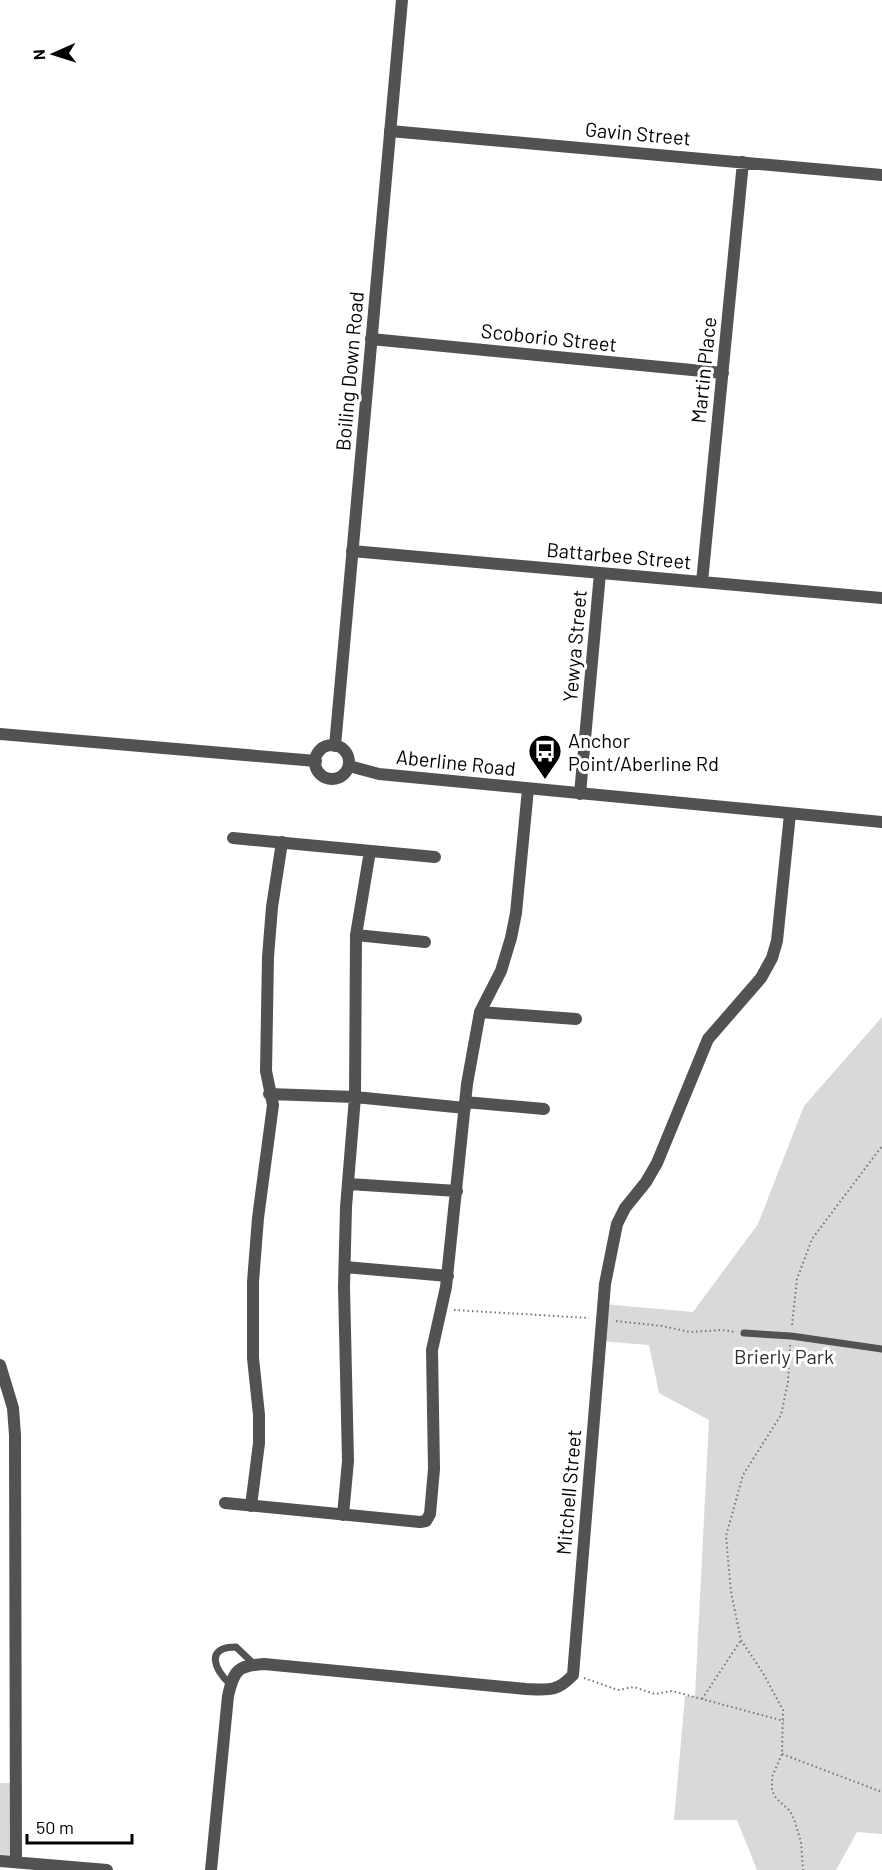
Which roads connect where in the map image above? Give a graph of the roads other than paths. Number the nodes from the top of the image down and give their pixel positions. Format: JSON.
{"nodes":[{"id":1,"x":402,"y":0,"type":"edge"},
{"id":2,"x":390,"y":131,"type":"junction"},
{"id":3,"x":743,"y":162,"type":"junction"},
{"id":4,"x":882,"y":175,"type":"edge"},
{"id":5,"x":371,"y":339,"type":"junction"},
{"id":6,"x":723,"y":373,"type":"junction"},
{"id":7,"x":352,"y":551,"type":"junction"},
{"id":8,"x":600,"y":573,"type":"junction"},
{"id":9,"x":702,"y":582,"type":"junction"},
{"id":10,"x":882,"y":598,"type":"edge"},
{"id":11,"x":0,"y":734,"type":"edge"},
{"id":12,"x":335,"y":746,"type":"junction"},
{"id":13,"x":316,"y":761,"type":"junction"},
{"id":14,"x":349,"y":766,"type":"junction"},
{"id":15,"x":528,"y":789,"type":"junction"},
{"id":16,"x":579,"y":794,"type":"junction"},
{"id":17,"x":790,"y":814,"type":"junction"},
{"id":18,"x":882,"y":822,"type":"edge"},
{"id":19,"x":233,"y":838,"type":"dead end"},
{"id":20,"x":282,"y":842,"type":"junction"},
{"id":21,"x":370,"y":851,"type":"junction"},
{"id":22,"x":435,"y":857,"type":"dead end"},
{"id":23,"x":356,"y":935,"type":"junction"},
{"id":24,"x":425,"y":942,"type":"dead end"},
{"id":25,"x":480,"y":1012,"type":"junction"},
{"id":26,"x":576,"y":1019,"type":"dead end"},
{"id":27,"x":270,"y":1094,"type":"junction"},
{"id":28,"x":355,"y":1097,"type":"junction"},
{"id":29,"x":465,"y":1105,"type":"junction"},
{"id":30,"x":544,"y":1109,"type":"dead end"},
{"id":31,"x":349,"y":1184,"type":"junction"},
{"id":32,"x":457,"y":1191,"type":"junction"},
{"id":33,"x":345,"y":1267,"type":"junction"},
{"id":34,"x":448,"y":1276,"type":"junction"},
{"id":35,"x":744,"y":1333,"type":"dead end"},
{"id":36,"x":882,"y":1349,"type":"edge"},
{"id":37,"x":0,"y":1365,"type":"edge"},
{"id":38,"x":225,"y":1503,"type":"dead end"},
{"id":39,"x":251,"y":1506,"type":"junction"},
{"id":40,"x":343,"y":1515,"type":"junction"},
{"id":41,"x":255,"y":1665,"type":"junction"},
{"id":42,"x":230,"y":1684,"type":"junction"},
{"id":43,"x":0,"y":1861,"type":"edge"},
{"id":44,"x":16,"y":1862,"type":"junction"},
{"id":45,"x":107,"y":1870,"type":"edge"},
{"id":46,"x":211,"y":1870,"type":"edge"}],
"edges":[{"from":1,"to":2,"type":"street","name":"Boiling Down Road"},
{"from":2,"to":3,"type":"street","name":"Gavin Street"},
{"from":2,"to":5,"type":"street","name":"Boiling Down Road"},
{"from":3,"to":4,"type":"street","name":"Gavin Street"},
{"from":3,"to":6,"type":"street","name":"Martin Place"},
{"from":5,"to":6,"type":"street","name":"Scoborio Street"},
{"from":5,"to":7,"type":"street","name":"Boiling Down Road"},
{"from":6,"to":9,"type":"street","name":"Martin Place"},
{"from":7,"to":8,"type":"street","name":"Battarbee Street"},
{"from":7,"to":12,"type":"street","name":"Boiling Down Road"},
{"from":8,"to":9,"type":"street","name":"Battarbee Street"},
{"from":8,"to":16,"type":"street","name":"Yewya Street"},
{"from":9,"to":10,"type":"street","name":"Battarbee Street"},
{"from":11,"to":13,"type":"street"},
{"from":12,"to":13,"type":"street"},
{"from":12,"to":14,"type":"street"},
{"from":13,"to":14,"type":"street"},
{"from":14,"to":15,"type":"street","name":"Aberline Road"},
{"from":15,"to":16,"type":"street","name":"Aberline Road"},
{"from":15,"to":25,"type":"street"},
{"from":16,"to":17,"type":"street","name":"Aberline Road"},
{"from":17,"to":18,"type":"street","name":"Aberline Road"},
{"from":17,"to":41,"type":"street","name":"Mitchell Street"},
{"from":19,"to":20,"type":"street"},
{"from":20,"to":21,"type":"street"},
{"from":20,"to":27,"type":"street"},
{"from":21,"to":22,"type":"street"},
{"from":21,"to":23,"type":"street"},
{"from":23,"to":24,"type":"street"},
{"from":23,"to":28,"type":"street"},
{"from":25,"to":26,"type":"street"},
{"from":25,"to":29,"type":"street"},
{"from":27,"to":28,"type":"street"},
{"from":27,"to":39,"type":"street"},
{"from":28,"to":29,"type":"street"},
{"from":28,"to":31,"type":"street"},
{"from":29,"to":30,"type":"street"},
{"from":29,"to":32,"type":"street"},
{"from":31,"to":32,"type":"street"},
{"from":31,"to":33,"type":"street"},
{"from":32,"to":34,"type":"street"},
{"from":33,"to":34,"type":"street"},
{"from":33,"to":40,"type":"street"},
{"from":34,"to":40,"type":"street"},
{"from":35,"to":36,"type":"lane"},
{"from":37,"to":44,"type":"street"},
{"from":38,"to":39,"type":"street"},
{"from":39,"to":40,"type":"street"},
{"from":41,"to":42,"type":"street"},
{"from":41,"to":42,"type":"lane"},
{"from":42,"to":46,"type":"street"},
{"from":43,"to":44,"type":"street"},
{"from":44,"to":45,"type":"street"}]}
